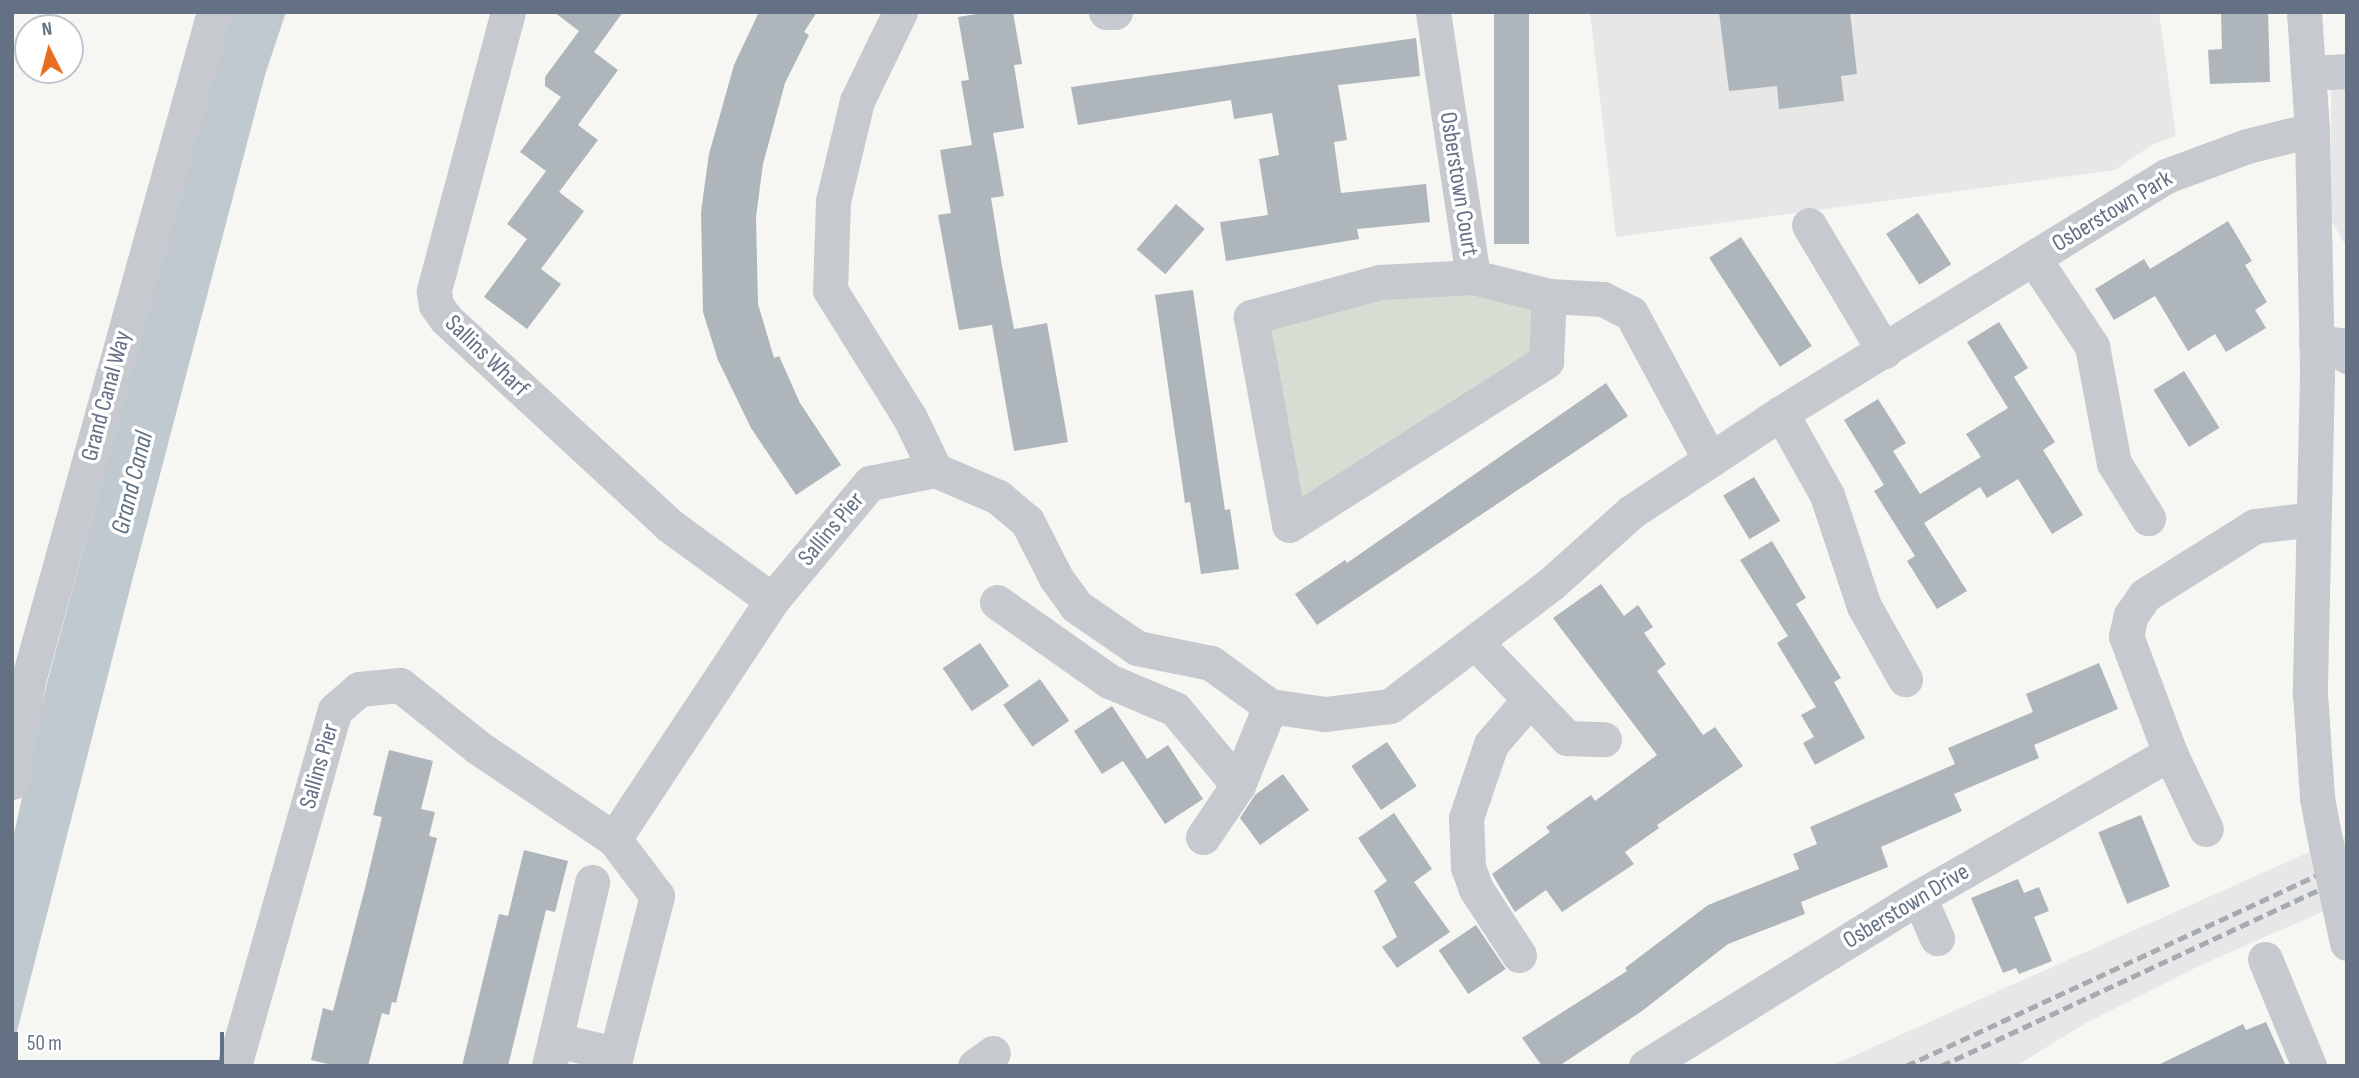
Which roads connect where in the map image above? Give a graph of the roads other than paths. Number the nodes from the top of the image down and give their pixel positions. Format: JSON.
{"nodes":[{"id":1,"x":214,"y":12,"type":"edge"},
{"id":2,"x":508,"y":12,"type":"edge"},
{"id":3,"x":900,"y":12,"type":"edge"},
{"id":4,"x":1106,"y":12,"type":"edge"},
{"id":5,"x":1115,"y":12,"type":"edge"},
{"id":6,"x":1433,"y":12,"type":"edge"},
{"id":7,"x":2304,"y":12,"type":"edge"},
{"id":8,"x":2347,"y":71,"type":"edge"},
{"id":9,"x":2308,"y":73,"type":"junction"},
{"id":10,"x":2312,"y":130,"type":"junction"},
{"id":11,"x":1809,"y":225,"type":"dead end"},
{"id":12,"x":2034,"y":259,"type":"junction"},
{"id":13,"x":1473,"y":277,"type":"junction"},
{"id":14,"x":1549,"y":296,"type":"junction"},
{"id":15,"x":2332,"y":349,"type":"edge"},
{"id":16,"x":1884,"y":351,"type":"junction"},
{"id":17,"x":1781,"y":413,"type":"junction"},
{"id":18,"x":1710,"y":460,"type":"junction"},
{"id":19,"x":935,"y":470,"type":"junction"},
{"id":20,"x":2148,"y":519,"type":"dead end"},
{"id":21,"x":2313,"y":519,"type":"junction"},
{"id":22,"x":772,"y":600,"type":"junction"},
{"id":23,"x":997,"y":603,"type":"dead end"},
{"id":24,"x":1476,"y":643,"type":"junction"},
{"id":25,"x":1905,"y":679,"type":"dead end"},
{"id":26,"x":1529,"y":700,"type":"junction"},
{"id":27,"x":1269,"y":706,"type":"junction"},
{"id":28,"x":1604,"y":739,"type":"dead end"},
{"id":29,"x":2170,"y":753,"type":"junction"},
{"id":30,"x":12,"y":782,"type":"edge"},
{"id":31,"x":1238,"y":785,"type":"junction"},
{"id":32,"x":2206,"y":829,"type":"dead end"},
{"id":33,"x":1203,"y":837,"type":"dead end"},
{"id":34,"x":614,"y":839,"type":"junction"},
{"id":35,"x":592,"y":882,"type":"dead end"},
{"id":36,"x":1919,"y":897,"type":"junction"},
{"id":37,"x":1937,"y":938,"type":"dead end"},
{"id":38,"x":2347,"y":943,"type":"edge"},
{"id":39,"x":1519,"y":955,"type":"dead end"},
{"id":40,"x":2265,"y":959,"type":"dead end"},
{"id":41,"x":552,"y":1053,"type":"edge"},
{"id":42,"x":615,"y":1060,"type":"edge"},
{"id":43,"x":2304,"y":1064,"type":"edge"},
{"id":44,"x":234,"y":1066,"type":"edge"},
{"id":45,"x":1646,"y":1066,"type":"edge"}],
"edges":[{"from":1,"to":30,"type":"street","name":"Grand Canal Way"},
{"from":2,"to":22,"type":"street","name":"Sallins Wharf"},
{"from":3,"to":19,"type":"street"},
{"from":4,"to":5,"type":"street"},
{"from":6,"to":13,"type":"street","name":"Osberstown Court"},
{"from":7,"to":9,"type":"street"},
{"from":8,"to":9,"type":"street"},
{"from":9,"to":10,"type":"street"},
{"from":10,"to":12,"type":"street","name":"Osberstown Park"},
{"from":10,"to":15,"type":"street"},
{"from":11,"to":16,"type":"street"},
{"from":12,"to":16,"type":"street","name":"Osberstown Park"},
{"from":12,"to":20,"type":"street","name":"Osberstown Park"},
{"from":13,"to":14,"type":"street","name":"Osberstown Court"},
{"from":13,"to":14,"type":"street"},
{"from":14,"to":18,"type":"street","name":"Osberstown Court"},
{"from":15,"to":21,"type":"street"},
{"from":16,"to":17,"type":"street","name":"Osberstown Park"},
{"from":17,"to":18,"type":"street","name":"Osberstown Park"},
{"from":17,"to":25,"type":"street"},
{"from":18,"to":24,"type":"street","name":"Osberstown Park"},
{"from":19,"to":22,"type":"street","name":"Sallins Pier"},
{"from":19,"to":27,"type":"street"},
{"from":21,"to":29,"type":"street"},
{"from":21,"to":38,"type":"street","bridge":true},
{"from":22,"to":34,"type":"street","name":"Sallins Pier"},
{"from":23,"to":31,"type":"street"},
{"from":24,"to":26,"type":"street"},
{"from":24,"to":27,"type":"street","name":"Osberstown Park"},
{"from":26,"to":28,"type":"street"},
{"from":26,"to":39,"type":"street"},
{"from":27,"to":31,"type":"street"},
{"from":29,"to":32,"type":"street"},
{"from":29,"to":36,"type":"street","name":"Osberstown Drive"},
{"from":31,"to":33,"type":"street"},
{"from":34,"to":42,"type":"street","name":"Sallins Pier"},
{"from":34,"to":44,"type":"street","name":"Sallins Pier"},
{"from":35,"to":41,"type":"street"},
{"from":36,"to":37,"type":"street"},
{"from":36,"to":45,"type":"street","name":"Osberstown Drive"},
{"from":40,"to":43,"type":"street"},
{"from":41,"to":42,"type":"street"}]}
